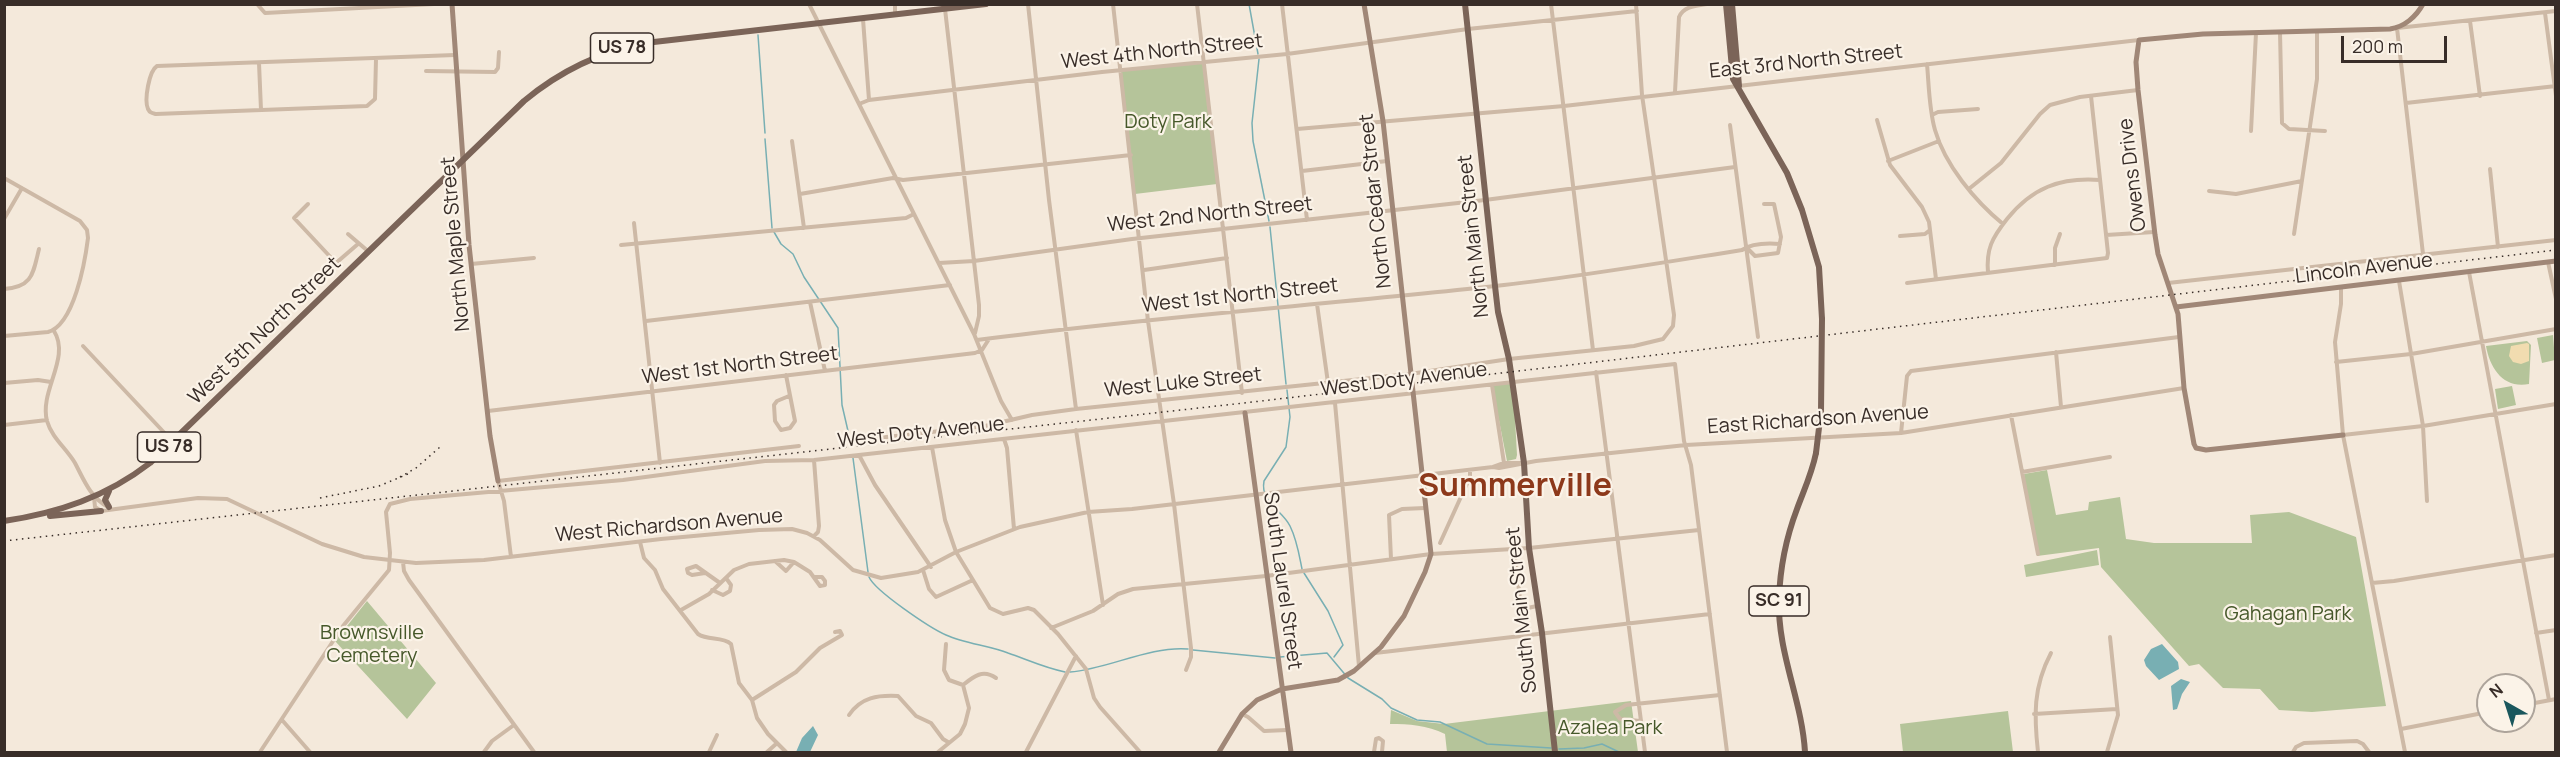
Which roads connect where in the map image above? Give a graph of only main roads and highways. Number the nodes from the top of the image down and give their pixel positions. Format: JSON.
{"nodes":[{"id":1,"x":986,"y":4,"type":"edge"},
{"id":2,"x":1465,"y":4,"type":"edge"},
{"id":3,"x":1726,"y":4,"type":"edge"},
{"id":4,"x":1732,"y":4,"type":"edge"},
{"id":5,"x":955,"y":6,"type":"edge"},
{"id":6,"x":1739,"y":86,"type":"junction"},
{"id":7,"x":1524,"y":463,"type":"joint"},
{"id":8,"x":110,"y":490,"type":"junction"},
{"id":9,"x":109,"y":507,"type":"road end"},
{"id":10,"x":101,"y":511,"type":"road end"},
{"id":11,"x":47,"y":514,"type":"junction"},
{"id":12,"x":4,"y":521,"type":"edge"},
{"id":13,"x":1555,"y":753,"type":"edge"},
{"id":14,"x":1805,"y":753,"type":"edge"}],
"edges":[{"from":1,"to":5,"type":"main road","number":"US 78"},
{"from":2,"to":7,"type":"main road","name":"North Main Street"},
{"from":3,"to":6,"type":"main road","number":"SC 91"},
{"from":4,"to":6,"type":"main road","number":"SC 91"},
{"from":5,"to":8,"type":"main road","name":"West 5th North Street","number":"US 78"},
{"from":6,"to":14,"type":"main road","number":"SC 91","bridge":true},
{"from":7,"to":13,"type":"main road","name":"South Main Street"},
{"from":8,"to":9,"type":"main road"},
{"from":8,"to":11,"type":"main road","name":"West 5th North Street","number":"US 78"},
{"from":10,"to":11,"type":"main road"},
{"from":11,"to":12,"type":"main road","name":"West 5th North Street","number":"US 78"}]}
